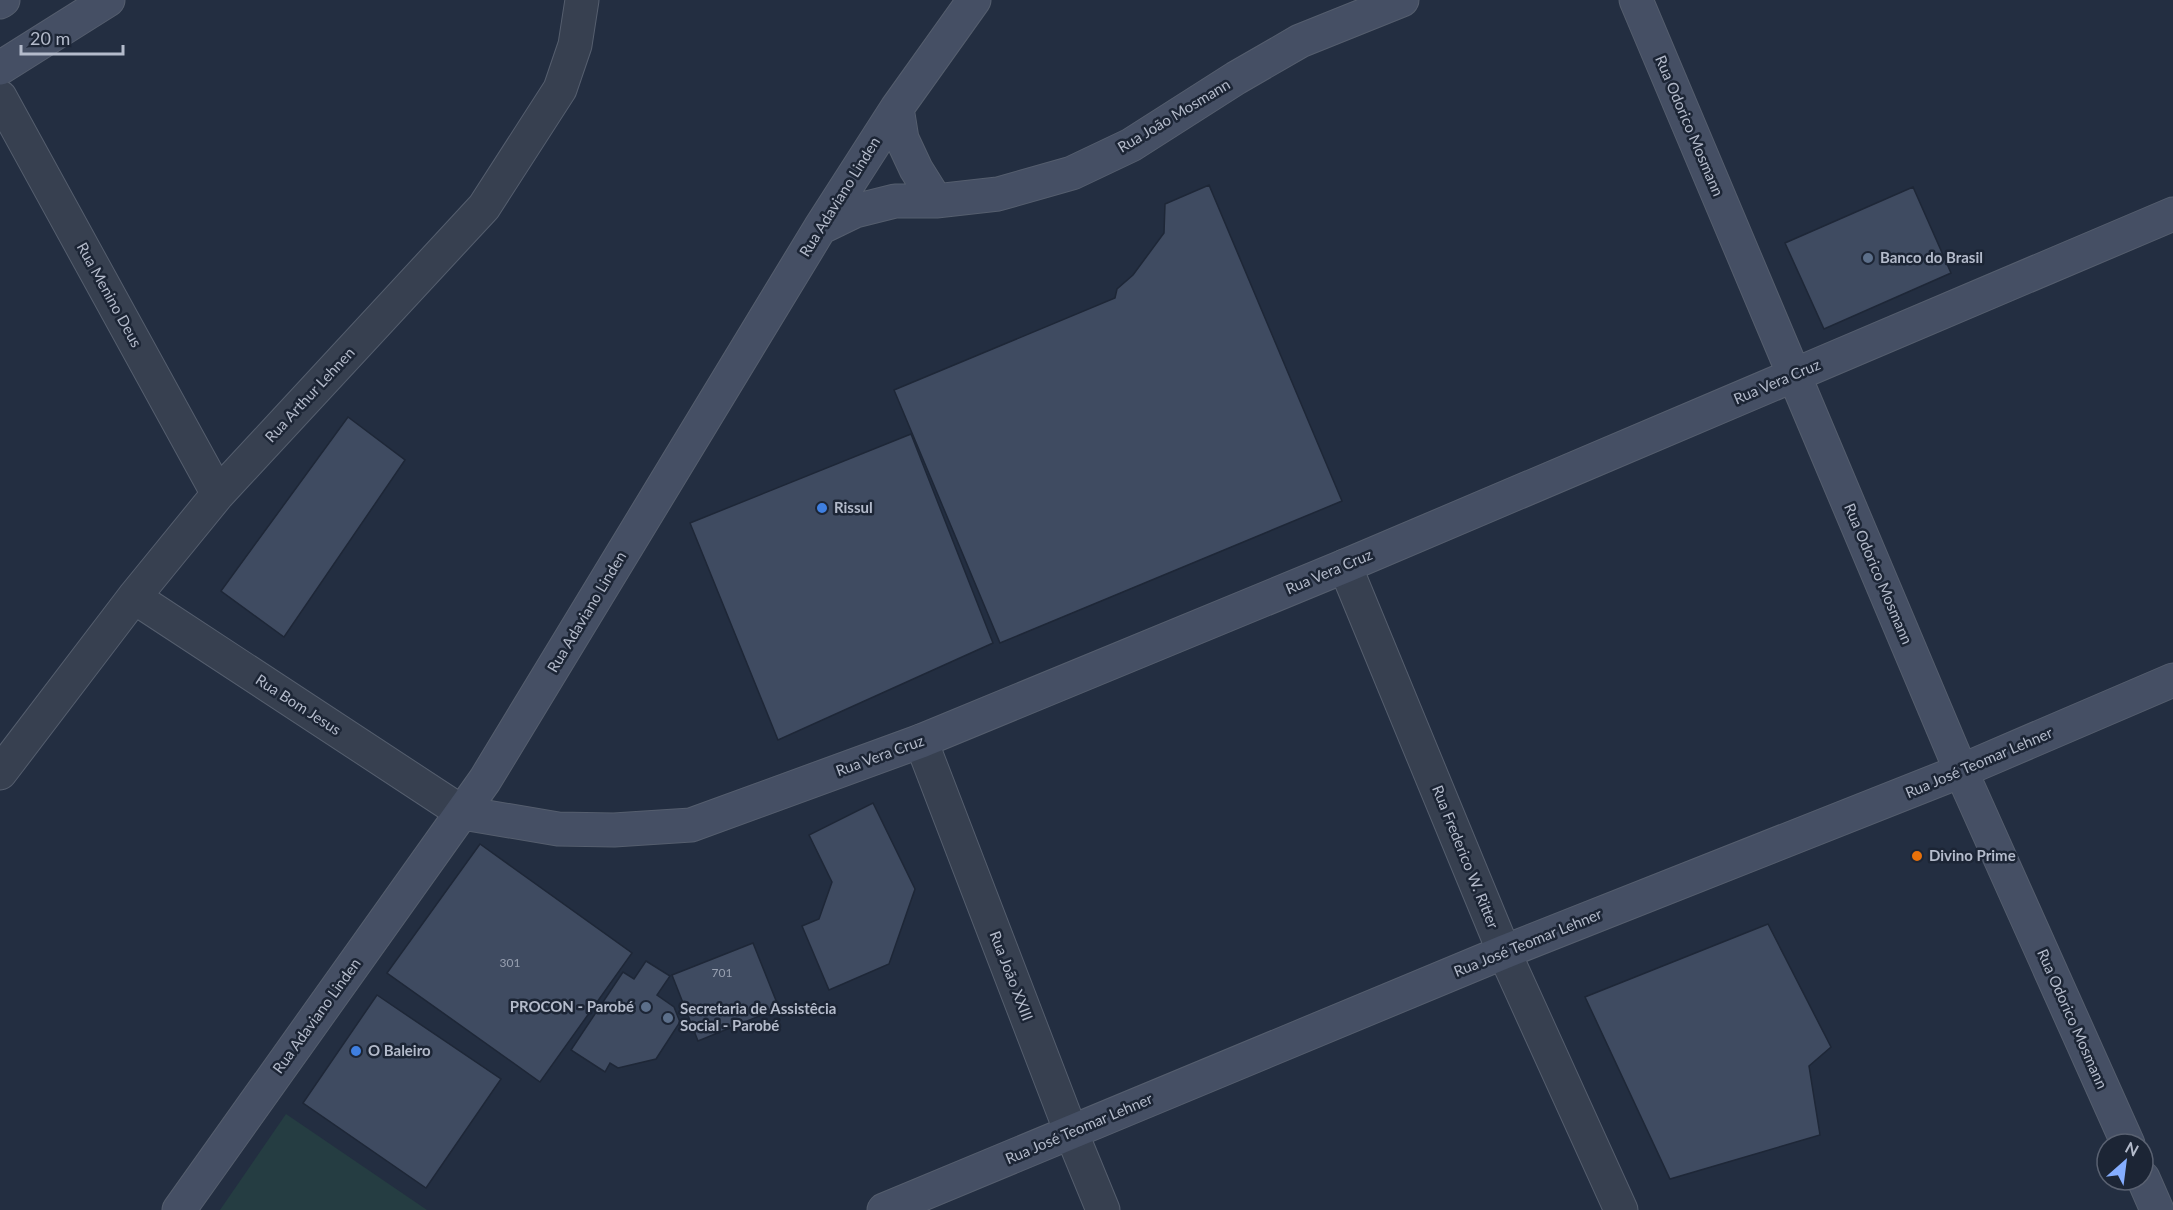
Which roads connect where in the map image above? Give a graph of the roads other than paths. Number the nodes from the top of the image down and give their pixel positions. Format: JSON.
{"nodes":[{"id":1,"x":108,"y":0,"type":"edge"},
{"id":2,"x":582,"y":0,"type":"edge"},
{"id":3,"x":974,"y":0,"type":"edge"},
{"id":4,"x":1402,"y":0,"type":"edge"},
{"id":5,"x":1636,"y":0,"type":"edge"},
{"id":6,"x":0,"y":68,"type":"edge"},
{"id":7,"x":0,"y":97,"type":"edge"},
{"id":8,"x":897,"y":108,"type":"junction"},
{"id":9,"x":936,"y":201,"type":"junction"},
{"id":10,"x":2173,"y":214,"type":"edge"},
{"id":11,"x":820,"y":228,"type":"junction"},
{"id":12,"x":1793,"y":376,"type":"junction"},
{"id":13,"x":218,"y":494,"type":"junction"},
{"id":14,"x":1346,"y":566,"type":"junction"},
{"id":15,"x":134,"y":597,"type":"junction"},
{"id":16,"x":2173,"y":680,"type":"edge"},
{"id":17,"x":921,"y":741,"type":"junction"},
{"id":18,"x":1961,"y":771,"type":"junction"},
{"id":19,"x":0,"y":772,"type":"edge"},
{"id":20,"x":463,"y":813,"type":"junction"},
{"id":21,"x":1504,"y":952,"type":"junction"},
{"id":22,"x":1071,"y":1132,"type":"junction"},
{"id":23,"x":2123,"y":1132,"type":"edge"},
{"id":24,"x":2149,"y":1192,"type":"edge"},
{"id":25,"x":179,"y":1210,"type":"edge"},
{"id":26,"x":884,"y":1210,"type":"edge"},
{"id":27,"x":1103,"y":1210,"type":"edge"},
{"id":28,"x":1621,"y":1210,"type":"edge"},
{"id":29,"x":2157,"y":1210,"type":"edge"}],
"edges":[{"from":1,"to":6,"type":"main road"},
{"from":2,"to":13,"type":"street","name":"Rua Arthur Lehnen"},
{"from":3,"to":8,"type":"main road","name":"Rua Adaviano Linden"},
{"from":4,"to":9,"type":"main road","name":"Rua João Mosmann"},
{"from":5,"to":12,"type":"main road","name":"Rua Odorico Mosmann"},
{"from":7,"to":13,"type":"street","name":"Rua Menino Deus"},
{"from":8,"to":9,"type":"main road"},
{"from":8,"to":11,"type":"main road","name":"Rua Adaviano Linden"},
{"from":9,"to":11,"type":"main road","name":"Rua João Mosmann"},
{"from":10,"to":12,"type":"main road","name":"Rua Vera Cruz"},
{"from":11,"to":20,"type":"main road","name":"Rua Adaviano Linden"},
{"from":12,"to":14,"type":"main road","name":"Rua Vera Cruz"},
{"from":12,"to":18,"type":"main road","name":"Rua Odorico Mosmann"},
{"from":13,"to":15,"type":"street","name":"Rua Arthur Lehnen"},
{"from":14,"to":17,"type":"main road","name":"Rua Vera Cruz"},
{"from":14,"to":21,"type":"street","name":"Rua Frederico W. Ritter"},
{"from":15,"to":19,"type":"street","name":"Rua Arthur Lehnen"},
{"from":15,"to":20,"type":"street","name":"Rua Bom Jesus"},
{"from":16,"to":18,"type":"main road","name":"Rua José Teomar Lehner"},
{"from":17,"to":20,"type":"main road","name":"Rua Vera Cruz"},
{"from":17,"to":22,"type":"street","name":"Rua João XXIII"},
{"from":18,"to":21,"type":"main road","name":"Rua José Teomar Lehner"},
{"from":18,"to":23,"type":"main road","name":"Rua Odorico Mosmann"},
{"from":20,"to":25,"type":"main road","name":"Rua Adaviano Linden"},
{"from":21,"to":22,"type":"main road","name":"Rua José Teomar Lehner"},
{"from":21,"to":28,"type":"street","name":"Rua Frederico W. Ritter"},
{"from":22,"to":26,"type":"main road","name":"Rua José Teomar Lehner"},
{"from":22,"to":27,"type":"street","name":"Rua João XXIII"},
{"from":24,"to":29,"type":"main road"}]}
